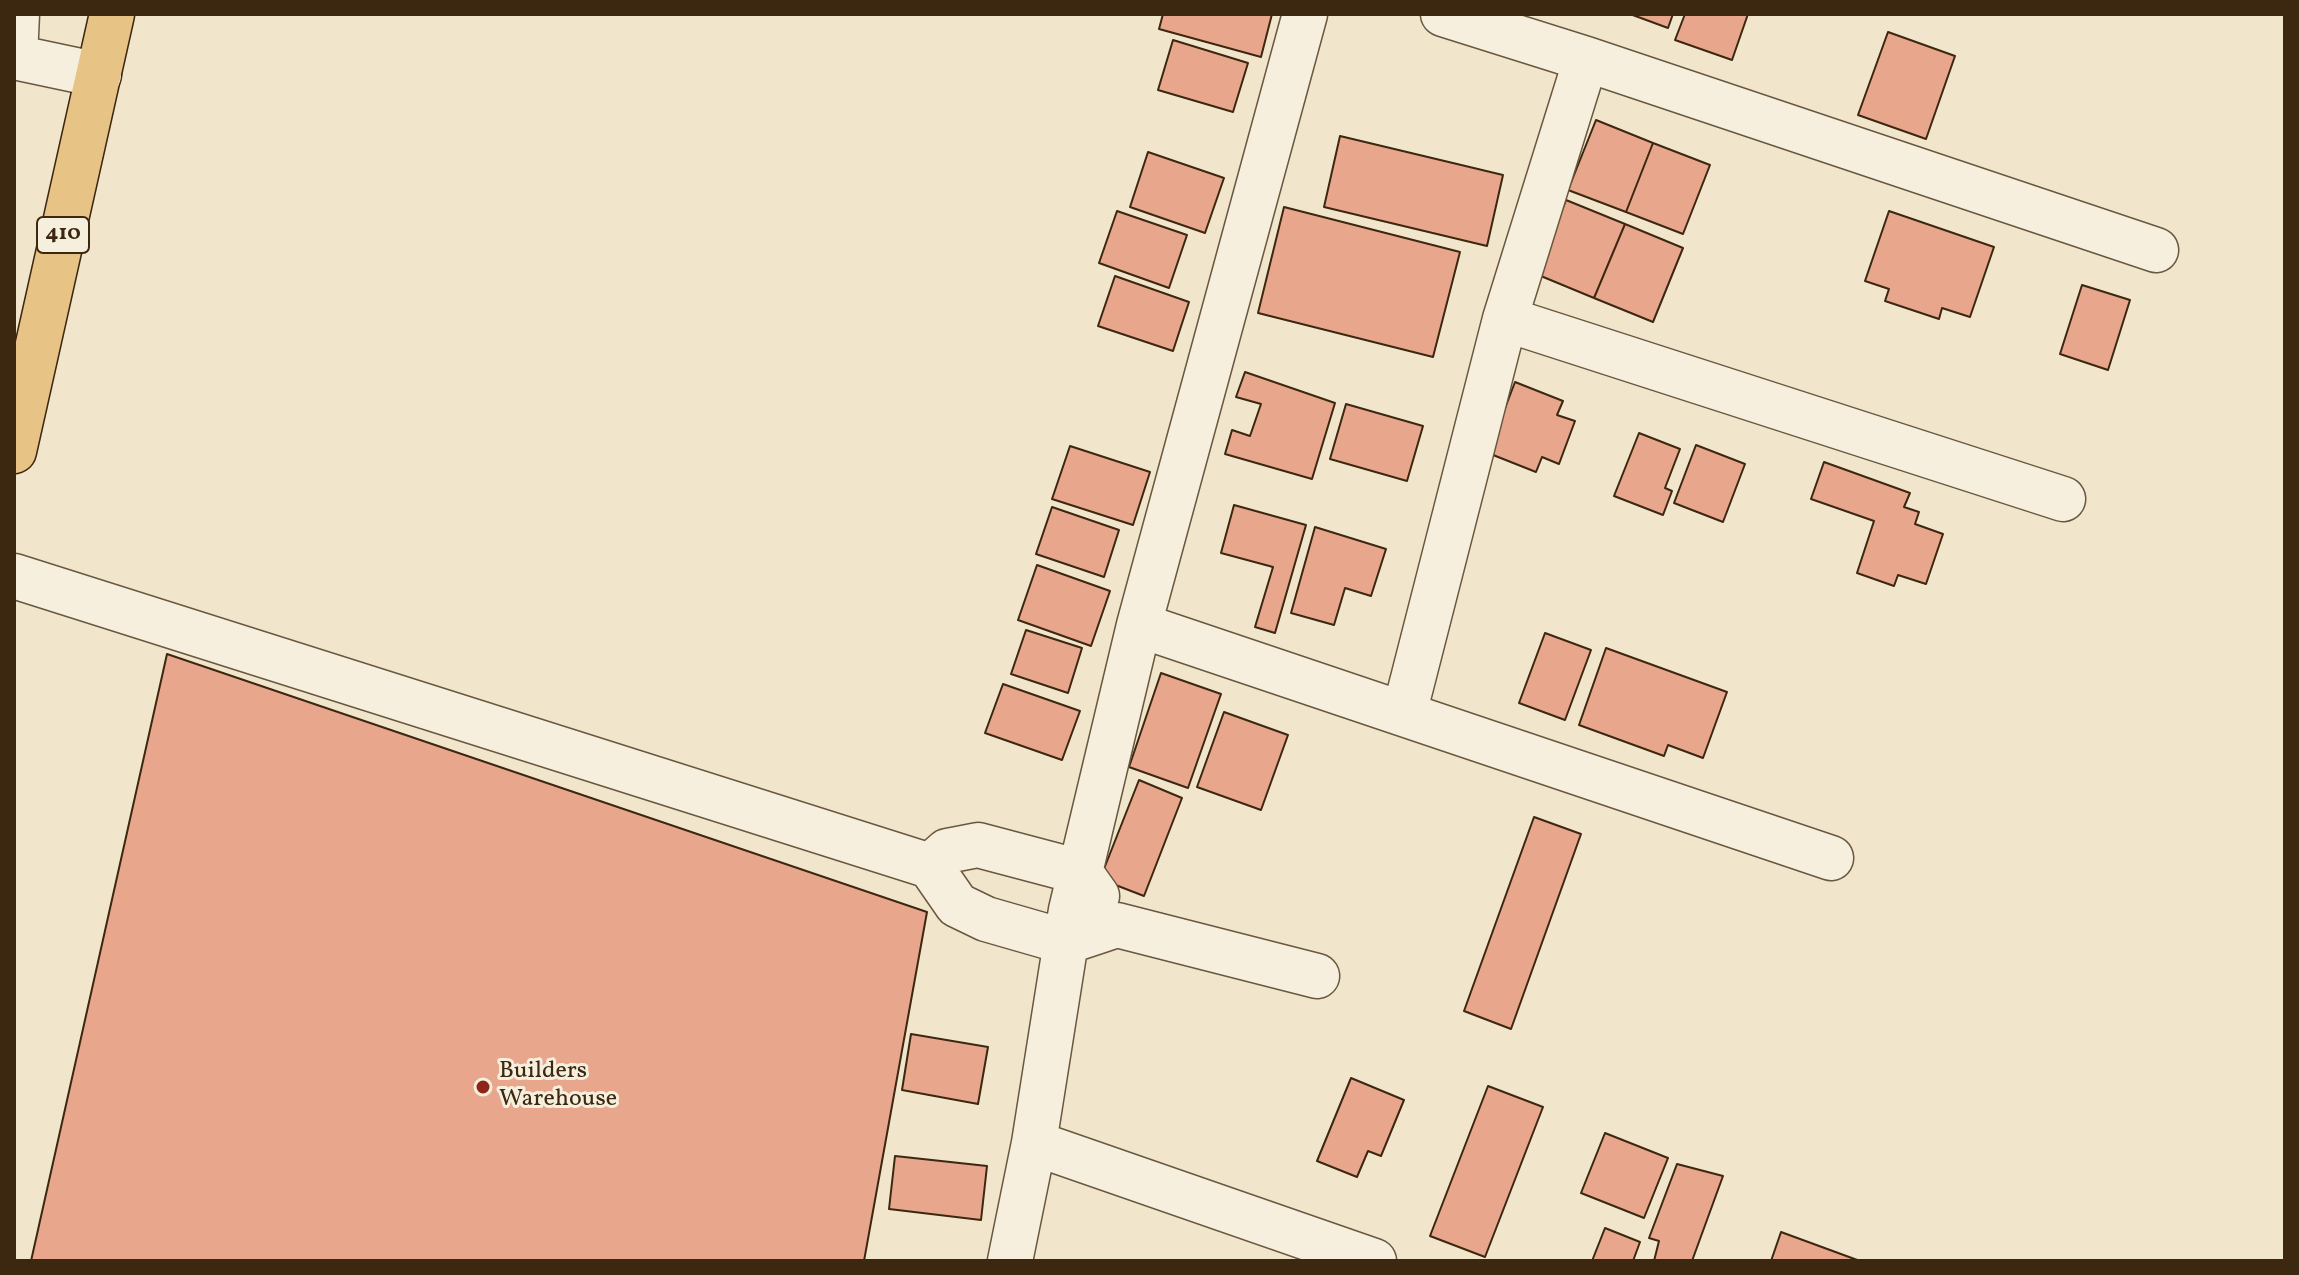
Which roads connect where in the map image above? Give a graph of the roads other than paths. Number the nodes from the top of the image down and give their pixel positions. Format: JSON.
{"nodes":[{"id":1,"x":17,"y":14,"type":"edge"},
{"id":2,"x":112,"y":14,"type":"edge"},
{"id":3,"x":1305,"y":14,"type":"edge"},
{"id":4,"x":1443,"y":14,"type":"edge"},
{"id":5,"x":14,"y":57,"type":"edge"},
{"id":6,"x":1586,"y":59,"type":"junction"},
{"id":7,"x":99,"y":75,"type":"junction"},
{"id":8,"x":2156,"y":250,"type":"dead end"},
{"id":9,"x":1505,"y":319,"type":"junction"},
{"id":10,"x":14,"y":451,"type":"edge"},
{"id":11,"x":2063,"y":499,"type":"dead end"},
{"id":12,"x":14,"y":576,"type":"edge"},
{"id":13,"x":1139,"y":625,"type":"junction"},
{"id":14,"x":1404,"y":714,"type":"junction"},
{"id":15,"x":1831,"y":858,"type":"dead end"},
{"id":16,"x":930,"y":866,"type":"junction"},
{"id":17,"x":1080,"y":872,"type":"junction"},
{"id":18,"x":1117,"y":925,"type":"junction"},
{"id":19,"x":1066,"y":942,"type":"junction"},
{"id":20,"x":1317,"y":976,"type":"dead end"},
{"id":21,"x":1034,"y":1143,"type":"junction"},
{"id":22,"x":1328,"y":1253,"type":"edge"},
{"id":23,"x":1010,"y":1261,"type":"edge"},
{"id":24,"x":1374,"y":1261,"type":"edge"}],
"edges":[{"from":1,"to":5,"type":"street"},
{"from":2,"to":7,"type":"main road","number":"410"},
{"from":3,"to":13,"type":"street"},
{"from":4,"to":6,"type":"street"},
{"from":5,"to":7,"type":"street"},
{"from":6,"to":8,"type":"street"},
{"from":6,"to":9,"type":"street"},
{"from":7,"to":10,"type":"main road","number":"410"},
{"from":9,"to":11,"type":"street"},
{"from":9,"to":14,"type":"street"},
{"from":12,"to":16,"type":"street"},
{"from":13,"to":14,"type":"street"},
{"from":13,"to":17,"type":"street"},
{"from":14,"to":15,"type":"street"},
{"from":16,"to":17,"type":"street"},
{"from":16,"to":19,"type":"street"},
{"from":17,"to":18,"type":"street"},
{"from":17,"to":19,"type":"street"},
{"from":18,"to":19,"type":"street"},
{"from":18,"to":20,"type":"street"},
{"from":19,"to":21,"type":"street"},
{"from":21,"to":22,"type":"street"},
{"from":21,"to":23,"type":"street"},
{"from":22,"to":24,"type":"street"}]}
